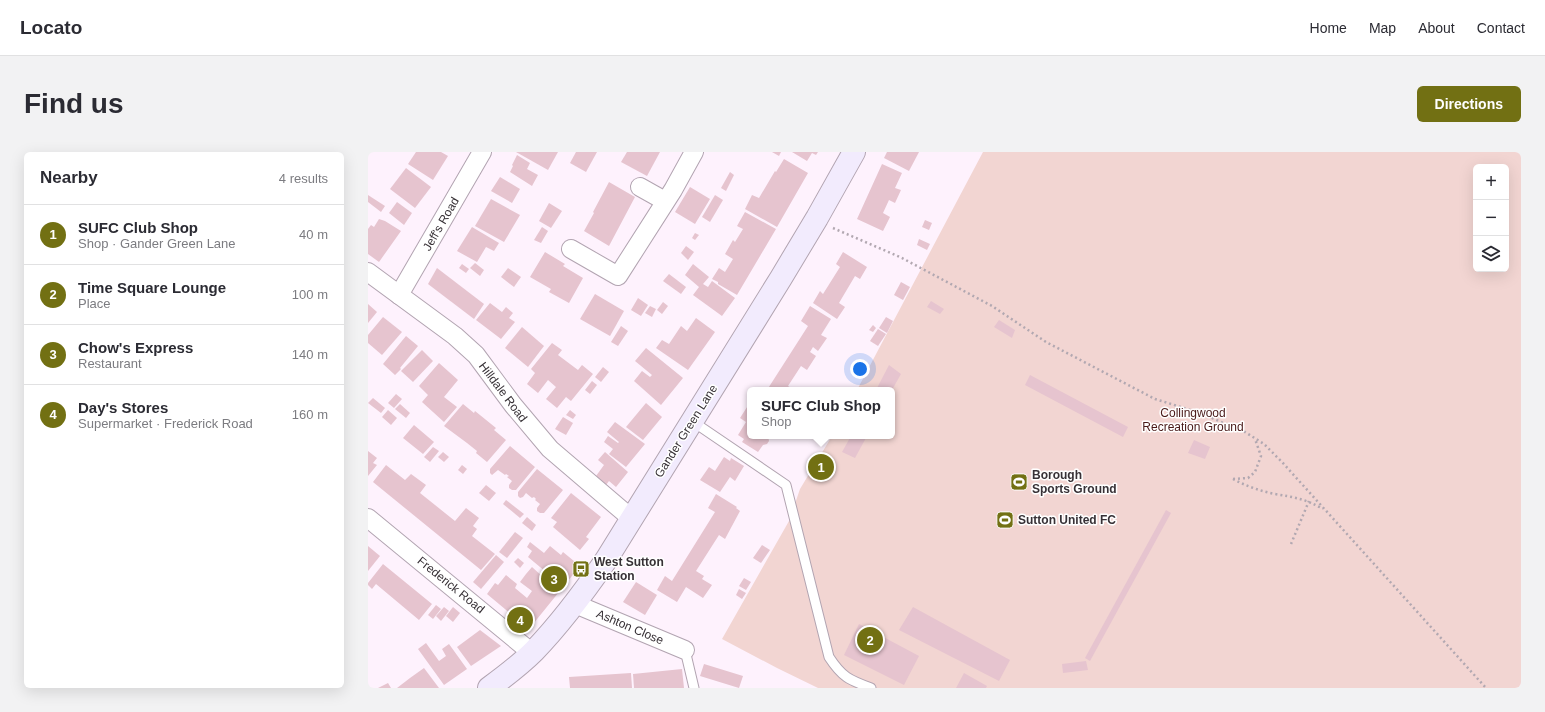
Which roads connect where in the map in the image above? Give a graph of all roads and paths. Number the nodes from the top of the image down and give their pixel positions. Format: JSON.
{"nodes":[{"id":1,"x":482,"y":152,"type":"edge"},
{"id":2,"x":694,"y":152,"type":"edge"},
{"id":3,"x":854,"y":152,"type":"edge"},
{"id":4,"x":640,"y":187,"type":"dead end"},
{"id":5,"x":665,"y":201,"type":"junction"},
{"id":6,"x":834,"y":228,"type":"dead end"},
{"id":7,"x":571,"y":249,"type":"dead end"},
{"id":8,"x":368,"y":272,"type":"edge"},
{"id":9,"x":399,"y":295,"type":"junction"},
{"id":10,"x":692,"y":421,"type":"junction"},
{"id":11,"x":1255,"y":438,"type":"junction"},
{"id":12,"x":1309,"y":501,"type":"junction"},
{"id":13,"x":1325,"y":510,"type":"junction"},
{"id":14,"x":368,"y":518,"type":"edge"},
{"id":15,"x":632,"y":519,"type":"junction"},
{"id":16,"x":1291,"y":544,"type":"dead end"},
{"id":17,"x":576,"y":604,"type":"junction"},
{"id":18,"x":685,"y":650,"type":"joint"},
{"id":19,"x":532,"y":653,"type":"junction"},
{"id":20,"x":488,"y":688,"type":"edge"},
{"id":21,"x":694,"y":688,"type":"edge"},
{"id":22,"x":871,"y":688,"type":"edge"},
{"id":23,"x":1486,"y":688,"type":"edge"}],
"edges":[{"from":1,"to":9,"type":"street","name":"Jeff's Road"},
{"from":2,"to":5,"type":"street"},
{"from":3,"to":10,"type":"street","name":"Gander Green Lane"},
{"from":4,"to":5,"type":"street"},
{"from":5,"to":7,"type":"street"},
{"from":6,"to":11,"type":"path"},
{"from":8,"to":9,"type":"street","name":"Hilldale Road"},
{"from":9,"to":15,"type":"street","name":"Hilldale Road"},
{"from":10,"to":15,"type":"street","name":"Gander Green Lane"},
{"from":10,"to":22,"type":"lane"},
{"from":11,"to":12,"type":"path"},
{"from":11,"to":13,"type":"path"},
{"from":12,"to":13,"type":"path"},
{"from":12,"to":16,"type":"path"},
{"from":13,"to":23,"type":"path"},
{"from":14,"to":19,"type":"street","name":"Frederick Road"},
{"from":15,"to":17,"type":"street","name":"Gander Green Lane"},
{"from":17,"to":18,"type":"street","name":"Ashton Close"},
{"from":17,"to":19,"type":"street","name":"Gander Green Lane"},
{"from":18,"to":21,"type":"lane"},
{"from":19,"to":20,"type":"street","name":"Gander Green Lane"}]}
